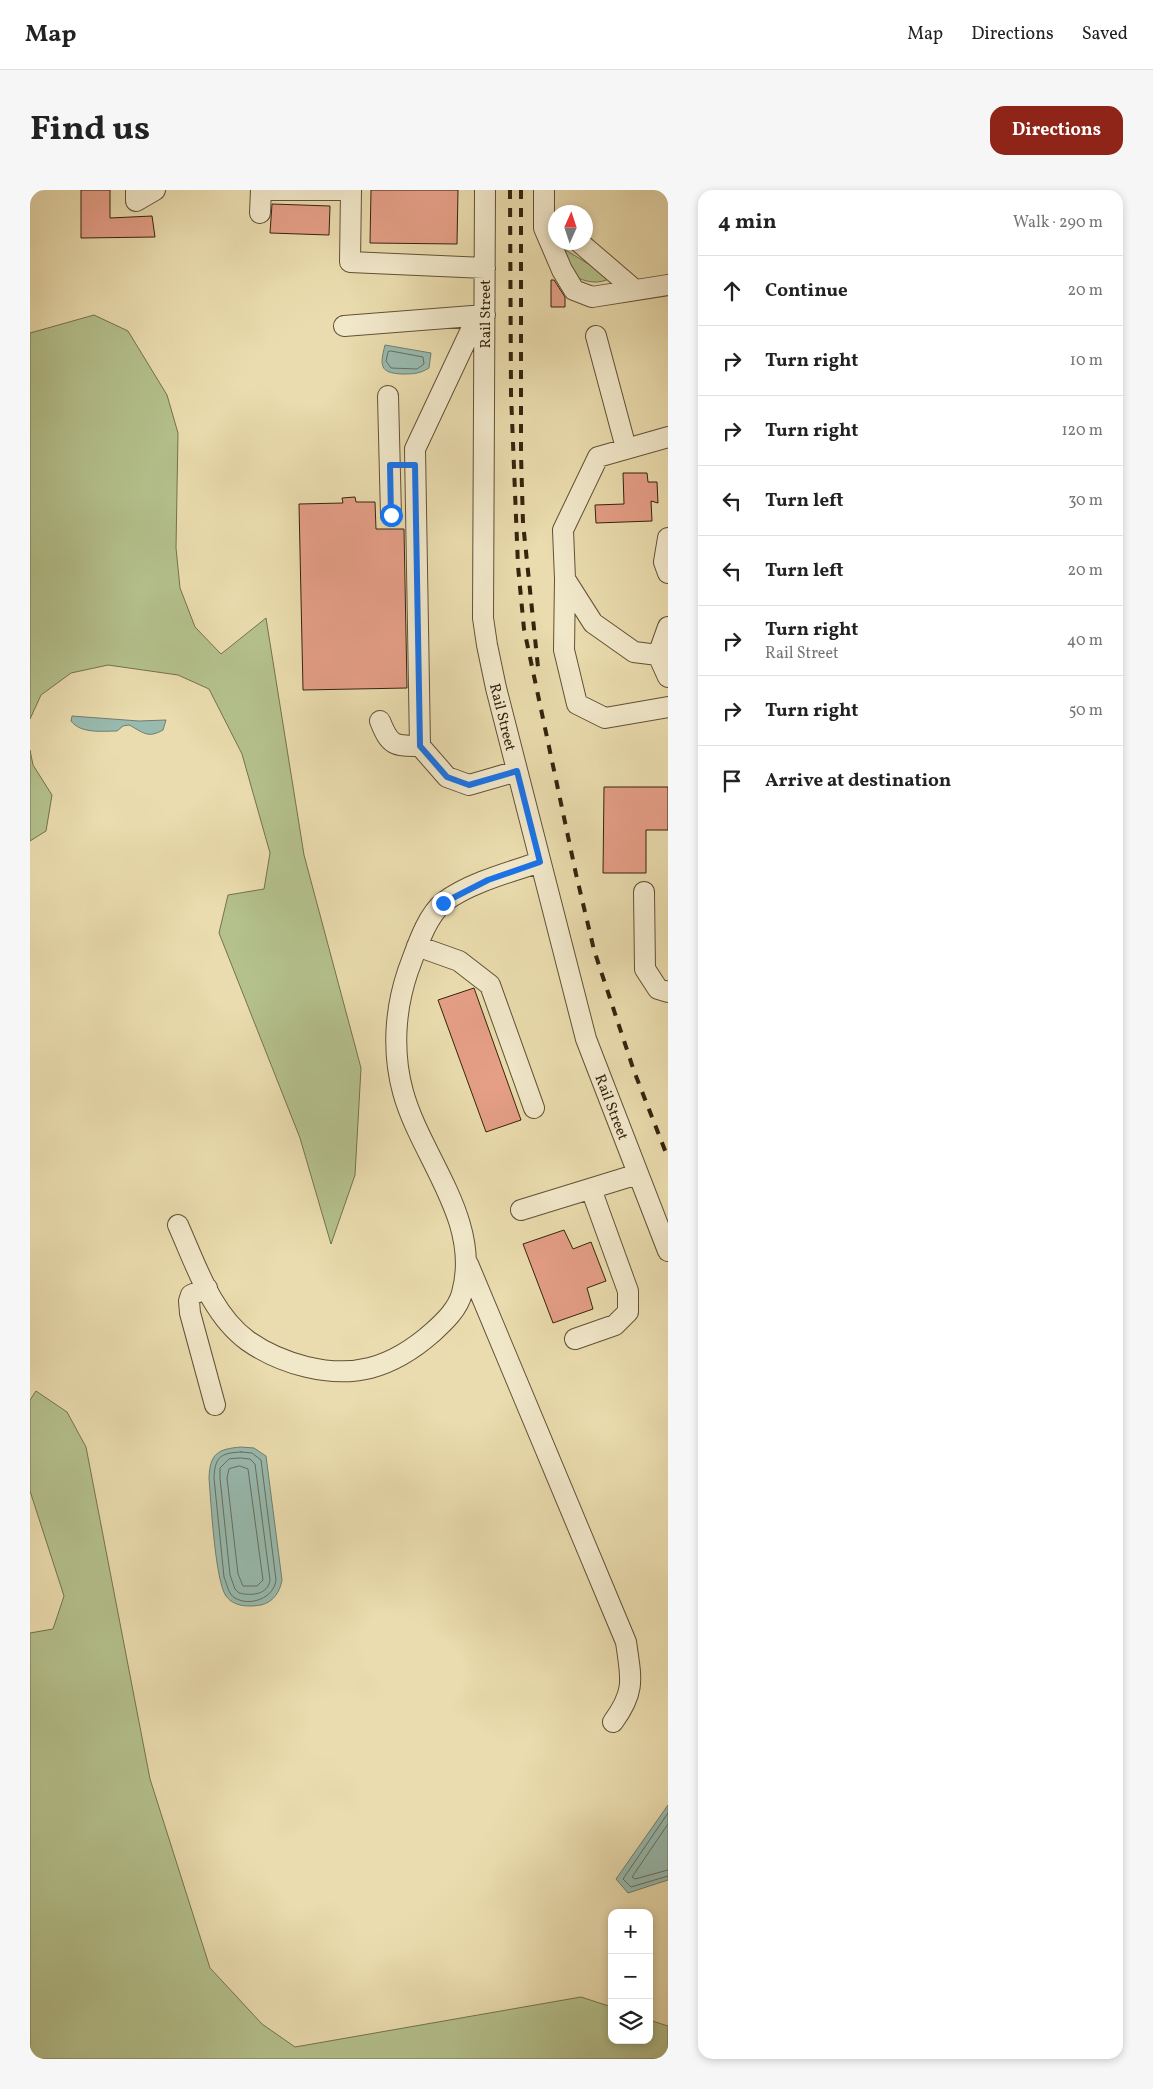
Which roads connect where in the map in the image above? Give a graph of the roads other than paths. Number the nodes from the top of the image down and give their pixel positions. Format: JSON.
{"nodes":[{"id":1,"x":136,"y":190,"type":"edge"},
{"id":2,"x":155,"y":190,"type":"edge"},
{"id":3,"x":344,"y":190,"type":"edge"},
{"id":4,"x":352,"y":190,"type":"edge"},
{"id":5,"x":485,"y":190,"type":"edge"},
{"id":6,"x":544,"y":190,"type":"edge"},
{"id":7,"x":548,"y":209,"type":"edge"},
{"id":8,"x":260,"y":213,"type":"dead end"},
{"id":9,"x":548,"y":221,"type":"edge"},
{"id":10,"x":548,"y":237,"type":"edge"},
{"id":11,"x":553,"y":250,"type":"edge"},
{"id":12,"x":588,"y":250,"type":"edge"},
{"id":13,"x":485,"y":268,"type":"junction"},
{"id":14,"x":668,"y":285,"type":"edge"},
{"id":15,"x":635,"y":290,"type":"junction"},
{"id":16,"x":482,"y":315,"type":"junction"},
{"id":17,"x":344,"y":326,"type":"dead end"},
{"id":18,"x":596,"y":336,"type":"dead end"},
{"id":19,"x":388,"y":396,"type":"dead end"},
{"id":20,"x":668,"y":437,"type":"edge"},
{"id":21,"x":626,"y":448,"type":"junction"},
{"id":22,"x":390,"y":465,"type":"junction"},
{"id":23,"x":415,"y":465,"type":"junction"},
{"id":24,"x":391,"y":515,"type":"dead end"},
{"id":25,"x":668,"y":538,"type":"edge"},
{"id":26,"x":668,"y":573,"type":"edge"},
{"id":27,"x":565,"y":579,"type":"junction"},
{"id":28,"x":668,"y":627,"type":"edge"},
{"id":29,"x":658,"y":655,"type":"junction"},
{"id":30,"x":668,"y":677,"type":"edge"},
{"id":31,"x":668,"y":706,"type":"edge"},
{"id":32,"x":380,"y":721,"type":"dead end"},
{"id":33,"x":420,"y":746,"type":"junction"},
{"id":34,"x":517,"y":771,"type":"junction"},
{"id":35,"x":540,"y":862,"type":"junction"},
{"id":36,"x":644,"y":892,"type":"dead end"},
{"id":37,"x":418,"y":946,"type":"junction"},
{"id":38,"x":668,"y":992,"type":"edge"},
{"id":39,"x":534,"y":1108,"type":"dead end"},
{"id":40,"x":638,"y":1174,"type":"junction"},
{"id":41,"x":591,"y":1189,"type":"junction"},
{"id":42,"x":522,"y":1210,"type":"dead end"},
{"id":43,"x":178,"y":1226,"type":"dead end"},
{"id":44,"x":668,"y":1251,"type":"edge"},
{"id":45,"x":468,"y":1264,"type":"junction"},
{"id":46,"x":207,"y":1288,"type":"junction"},
{"id":47,"x":575,"y":1339,"type":"dead end"},
{"id":48,"x":215,"y":1405,"type":"dead end"},
{"id":49,"x":613,"y":1722,"type":"dead end"}],
"edges":[{"from":1,"to":2,"type":"street"},
{"from":3,"to":8,"type":"street"},
{"from":4,"to":13,"type":"street"},
{"from":5,"to":13,"type":"street","name":"Rail Street"},
{"from":6,"to":7,"type":"street"},
{"from":9,"to":10,"type":"street"},
{"from":11,"to":15,"type":"street"},
{"from":12,"to":15,"type":"street"},
{"from":13,"to":16,"type":"street","name":"Rail Street"},
{"from":14,"to":15,"type":"street"},
{"from":16,"to":17,"type":"street"},
{"from":16,"to":23,"type":"street"},
{"from":16,"to":34,"type":"street","name":"Rail Street"},
{"from":18,"to":21,"type":"street"},
{"from":19,"to":22,"type":"street"},
{"from":20,"to":21,"type":"street"},
{"from":21,"to":27,"type":"street"},
{"from":22,"to":23,"type":"street"},
{"from":22,"to":24,"type":"street"},
{"from":23,"to":33,"type":"street"},
{"from":25,"to":26,"type":"street"},
{"from":27,"to":29,"type":"street"},
{"from":27,"to":31,"type":"street"},
{"from":28,"to":29,"type":"street"},
{"from":29,"to":30,"type":"street"},
{"from":32,"to":33,"type":"street"},
{"from":33,"to":34,"type":"street"},
{"from":34,"to":35,"type":"street","name":"Rail Street"},
{"from":35,"to":37,"type":"street"},
{"from":35,"to":40,"type":"street","name":"Rail Street"},
{"from":36,"to":38,"type":"street"},
{"from":37,"to":39,"type":"street"},
{"from":37,"to":45,"type":"street"},
{"from":40,"to":41,"type":"street"},
{"from":40,"to":44,"type":"street","name":"Rail Street"},
{"from":41,"to":42,"type":"street"},
{"from":41,"to":47,"type":"street"},
{"from":43,"to":46,"type":"street"},
{"from":45,"to":46,"type":"street"},
{"from":45,"to":49,"type":"street"},
{"from":46,"to":48,"type":"street"}]}
